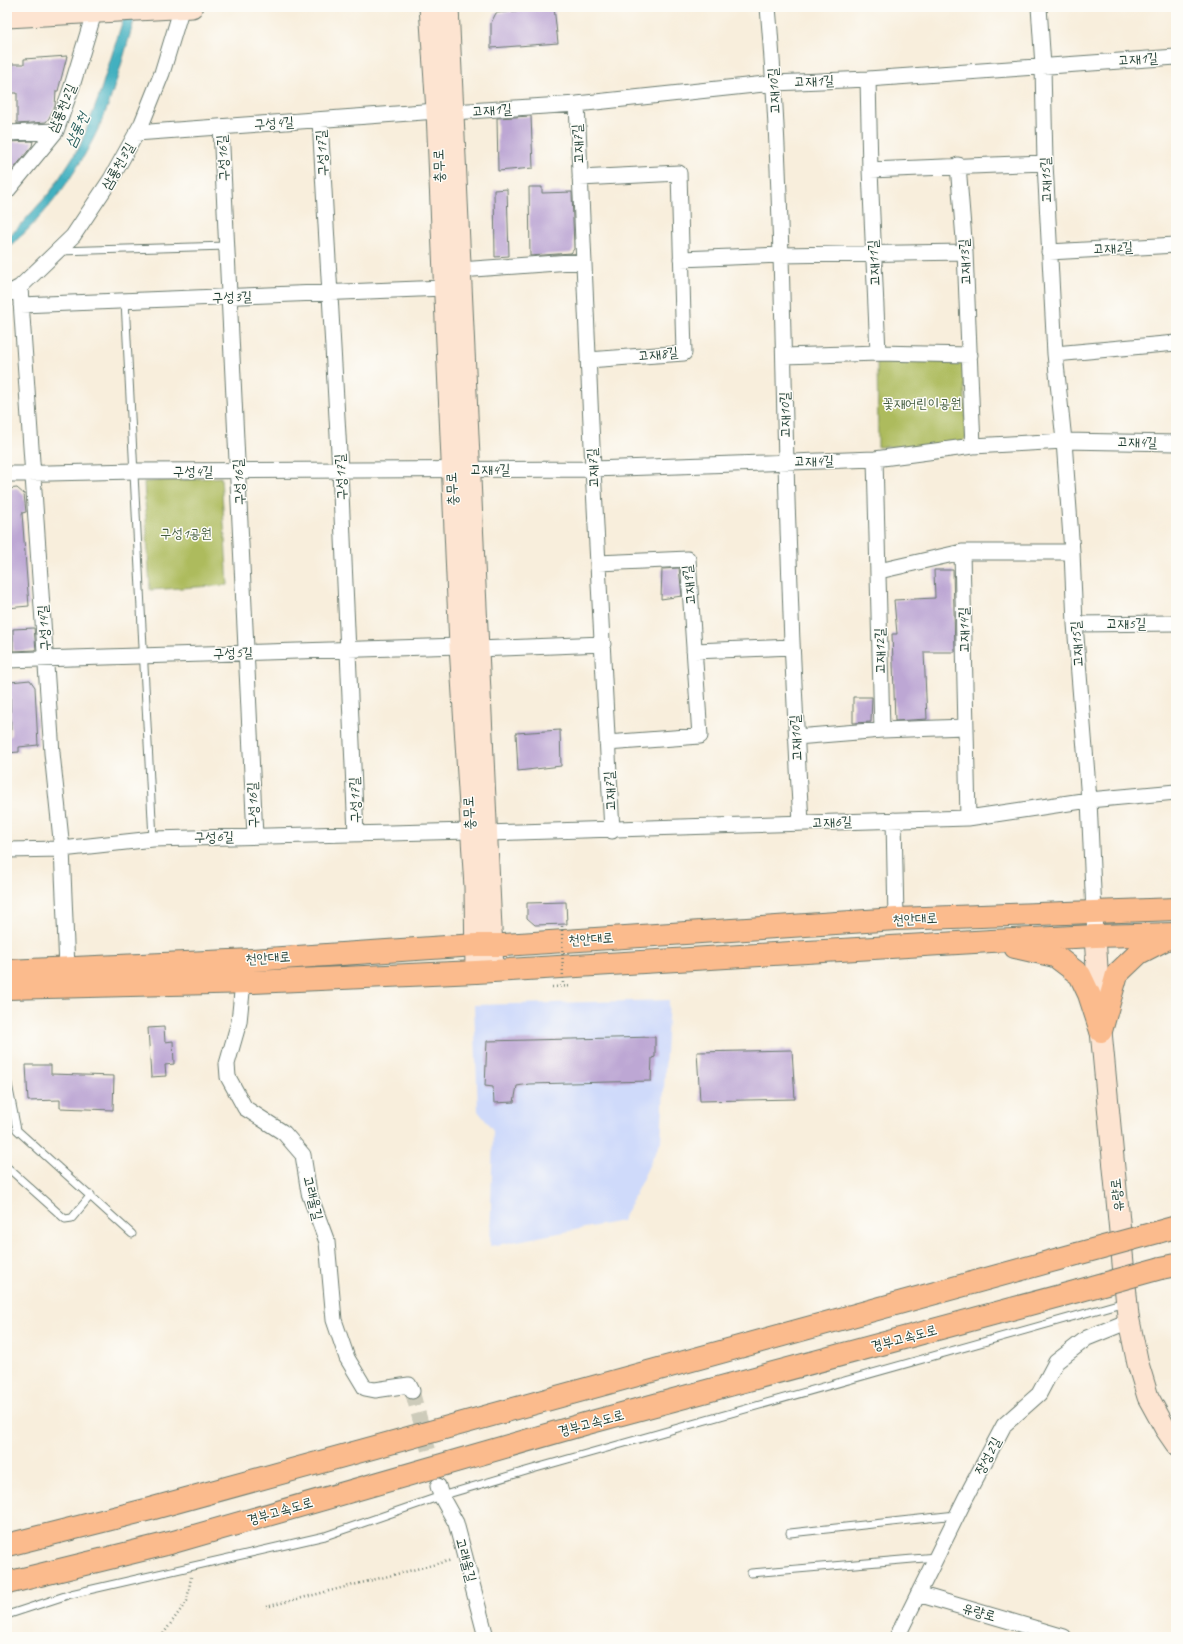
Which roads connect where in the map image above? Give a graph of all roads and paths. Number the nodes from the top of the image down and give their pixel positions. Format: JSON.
{"nodes":[{"id":1,"x":430,"y":7,"type":"edge"},
{"id":2,"x":448,"y":7,"type":"edge"},
{"id":3,"x":768,"y":7,"type":"edge"},
{"id":4,"x":1039,"y":7,"type":"edge"},
{"id":5,"x":182,"y":8,"type":"edge"},
{"id":6,"x":100,"y":12,"type":"junction"},
{"id":7,"x":7,"y":17,"type":"edge"},
{"id":8,"x":1176,"y":56,"type":"edge"},
{"id":9,"x":1043,"y":66,"type":"junction"},
{"id":10,"x":868,"y":79,"type":"junction"},
{"id":11,"x":774,"y":83,"type":"junction"},
{"id":12,"x":577,"y":104,"type":"junction"},
{"id":13,"x":445,"y":112,"type":"junction"},
{"id":14,"x":320,"y":120,"type":"junction"},
{"id":15,"x":221,"y":127,"type":"junction"},
{"id":16,"x":56,"y":131,"type":"junction"},
{"id":17,"x":7,"y":133,"type":"edge"},
{"id":18,"x":136,"y":133,"type":"junction"},
{"id":19,"x":1045,"y":163,"type":"junction"},
{"id":20,"x":958,"y":165,"type":"junction"},
{"id":21,"x":870,"y":170,"type":"junction"},
{"id":22,"x":580,"y":178,"type":"junction"},
{"id":23,"x":7,"y":191,"type":"edge"},
{"id":24,"x":1176,"y":245,"type":"edge"},
{"id":25,"x":227,"y":246,"type":"junction"},
{"id":26,"x":58,"y":251,"type":"junction"},
{"id":27,"x":965,"y":252,"type":"junction"},
{"id":28,"x":1050,"y":252,"type":"junction"},
{"id":29,"x":873,"y":254,"type":"junction"},
{"id":30,"x":781,"y":255,"type":"junction"},
{"id":31,"x":681,"y":259,"type":"junction"},
{"id":32,"x":584,"y":261,"type":"junction"},
{"id":33,"x":460,"y":270,"type":"junction"},
{"id":34,"x":444,"y":288,"type":"junction"},
{"id":35,"x":13,"y":291,"type":"edge"},
{"id":36,"x":330,"y":293,"type":"junction"},
{"id":37,"x":230,"y":297,"type":"junction"},
{"id":38,"x":125,"y":301,"type":"junction"},
{"id":39,"x":21,"y":305,"type":"junction"},
{"id":40,"x":1176,"y":343,"type":"edge"},
{"id":41,"x":878,"y":353,"type":"junction"},
{"id":42,"x":1055,"y":354,"type":"junction"},
{"id":43,"x":970,"y":355,"type":"junction"},
{"id":44,"x":784,"y":356,"type":"junction"},
{"id":45,"x":588,"y":360,"type":"junction"},
{"id":46,"x":1064,"y":441,"type":"junction"},
{"id":47,"x":1176,"y":443,"type":"edge"},
{"id":48,"x":973,"y":446,"type":"junction"},
{"id":49,"x":875,"y":459,"type":"junction"},
{"id":50,"x":786,"y":462,"type":"junction"},
{"id":51,"x":460,"y":469,"type":"junction"},
{"id":52,"x":593,"y":469,"type":"junction"},
{"id":53,"x":340,"y":470,"type":"junction"},
{"id":54,"x":238,"y":471,"type":"junction"},
{"id":55,"x":135,"y":472,"type":"junction"},
{"id":56,"x":7,"y":474,"type":"edge"},
{"id":57,"x":34,"y":474,"type":"junction"},
{"id":58,"x":962,"y":552,"type":"junction"},
{"id":59,"x":1072,"y":552,"type":"junction"},
{"id":60,"x":598,"y":564,"type":"junction"},
{"id":61,"x":879,"y":571,"type":"junction"},
{"id":62,"x":1176,"y":623,"type":"edge"},
{"id":63,"x":1075,"y":624,"type":"junction"},
{"id":64,"x":602,"y":644,"type":"junction"},
{"id":65,"x":469,"y":647,"type":"junction"},
{"id":66,"x":792,"y":647,"type":"junction"},
{"id":67,"x":349,"y":649,"type":"junction"},
{"id":68,"x":694,"y":652,"type":"junction"},
{"id":69,"x":247,"y":653,"type":"junction"},
{"id":70,"x":143,"y":656,"type":"junction"},
{"id":71,"x":46,"y":659,"type":"junction"},
{"id":72,"x":7,"y":660,"type":"edge"},
{"id":73,"x":965,"y":727,"type":"junction"},
{"id":74,"x":882,"y":730,"type":"junction"},
{"id":75,"x":796,"y":737,"type":"junction"},
{"id":76,"x":608,"y":743,"type":"junction"},
{"id":77,"x":1176,"y":792,"type":"edge"},
{"id":78,"x":1089,"y":800,"type":"junction"},
{"id":79,"x":968,"y":818,"type":"junction"},
{"id":80,"x":894,"y":820,"type":"junction"},
{"id":81,"x":801,"y":822,"type":"junction"},
{"id":82,"x":612,"y":831,"type":"junction"},
{"id":83,"x":478,"y":832,"type":"junction"},
{"id":84,"x":356,"y":834,"type":"junction"},
{"id":85,"x":255,"y":836,"type":"junction"},
{"id":86,"x":153,"y":839,"type":"junction"},
{"id":87,"x":62,"y":849,"type":"junction"},
{"id":88,"x":7,"y":850,"type":"edge"},
{"id":89,"x":1176,"y":909,"type":"edge"},
{"id":90,"x":1094,"y":911,"type":"junction"},
{"id":91,"x":896,"y":920,"type":"junction"},
{"id":92,"x":562,"y":926,"type":"dead end"},
{"id":93,"x":1176,"y":934,"type":"edge"},
{"id":94,"x":1095,"y":936,"type":"junction"},
{"id":95,"x":990,"y":941,"type":"junction"},
{"id":96,"x":484,"y":945,"type":"junction"},
{"id":97,"x":67,"y":968,"type":"junction"},
{"id":98,"x":7,"y":971,"type":"edge"},
{"id":99,"x":485,"y":971,"type":"junction"},
{"id":100,"x":243,"y":982,"type":"junction"},
{"id":101,"x":572,"y":986,"type":"dead end"},
{"id":102,"x":7,"y":988,"type":"edge"},
{"id":103,"x":1101,"y":1032,"type":"junction"},
{"id":104,"x":7,"y":1079,"type":"edge"},
{"id":105,"x":7,"y":1167,"type":"edge"},
{"id":106,"x":91,"y":1195,"type":"junction"},
{"id":107,"x":1167,"y":1229,"type":"edge"},
{"id":108,"x":132,"y":1234,"type":"dead end"},
{"id":109,"x":1169,"y":1267,"type":"edge"},
{"id":110,"x":1128,"y":1311,"type":"junction"},
{"id":111,"x":412,"y":1391,"type":"dead end"},
{"id":112,"x":1176,"y":1444,"type":"edge"},
{"id":113,"x":440,"y":1491,"type":"junction"},
{"id":114,"x":957,"y":1515,"type":"junction"},
{"id":115,"x":790,"y":1533,"type":"dead end"},
{"id":116,"x":7,"y":1545,"type":"edge"},
{"id":117,"x":466,"y":1557,"type":"junction"},
{"id":118,"x":936,"y":1557,"type":"junction"},
{"id":119,"x":193,"y":1566,"type":"junction"},
{"id":120,"x":751,"y":1573,"type":"dead end"},
{"id":121,"x":7,"y":1583,"type":"edge"},
{"id":122,"x":918,"y":1594,"type":"junction"},
{"id":123,"x":266,"y":1607,"type":"dead end"},
{"id":124,"x":7,"y":1615,"type":"edge"},
{"id":125,"x":160,"y":1637,"type":"edge"},
{"id":126,"x":486,"y":1637,"type":"edge"},
{"id":127,"x":897,"y":1637,"type":"edge"},
{"id":128,"x":1064,"y":1637,"type":"edge"}],
"edges":[{"from":1,"to":13,"type":"main road","name":"충무로"},
{"from":2,"to":13,"type":"main road","name":"충무로"},
{"from":3,"to":11,"type":"street","name":"고재10길"},
{"from":4,"to":9,"type":"street","name":"고재15길"},
{"from":5,"to":6,"type":"main road"},
{"from":5,"to":18,"type":"street","name":"삼룡천3길"},
{"from":6,"to":7,"type":"main road"},
{"from":6,"to":16,"type":"street","name":"삼룡천2길"},
{"from":8,"to":9,"type":"street","name":"고재1길"},
{"from":9,"to":10,"type":"street","name":"고재1길"},
{"from":9,"to":19,"type":"street","name":"고재15길"},
{"from":10,"to":11,"type":"street","name":"고재1길"},
{"from":10,"to":21,"type":"street","name":"고재11길"},
{"from":11,"to":12,"type":"street","name":"고재1길"},
{"from":11,"to":30,"type":"street","name":"고재10길"},
{"from":12,"to":13,"type":"street","name":"고재1길"},
{"from":12,"to":22,"type":"street","name":"고재7길"},
{"from":13,"to":14,"type":"street","name":"구성4길"},
{"from":13,"to":33,"type":"main road","name":"충무로"},
{"from":13,"to":34,"type":"main road","name":"충무로"},
{"from":14,"to":15,"type":"street","name":"구성4길"},
{"from":14,"to":36,"type":"street","name":"구성17길"},
{"from":15,"to":18,"type":"street","name":"구성4길"},
{"from":15,"to":25,"type":"street","name":"구성16길"},
{"from":16,"to":17,"type":"street"},
{"from":16,"to":23,"type":"street","name":"삼룡천2길"},
{"from":18,"to":26,"type":"street","name":"삼룡천3길"},
{"from":19,"to":20,"type":"street"},
{"from":19,"to":28,"type":"street","name":"고재15길"},
{"from":20,"to":21,"type":"street"},
{"from":20,"to":27,"type":"street","name":"고재13길"},
{"from":21,"to":29,"type":"street","name":"고재11길"},
{"from":22,"to":31,"type":"street","name":"고재8길"},
{"from":22,"to":32,"type":"street","name":"고재7길"},
{"from":24,"to":28,"type":"street","name":"고재2길"},
{"from":25,"to":26,"type":"lane"},
{"from":25,"to":37,"type":"street","name":"구성16길"},
{"from":26,"to":35,"type":"street","name":"삼룡천3길"},
{"from":27,"to":29,"type":"street"},
{"from":27,"to":43,"type":"street","name":"고재13길"},
{"from":28,"to":42,"type":"street","name":"고재15길"},
{"from":29,"to":30,"type":"street"},
{"from":29,"to":41,"type":"street","name":"고재11길"},
{"from":30,"to":31,"type":"street"},
{"from":30,"to":44,"type":"street","name":"고재10길"},
{"from":31,"to":45,"type":"street","name":"고재8길"},
{"from":32,"to":33,"type":"street"},
{"from":32,"to":45,"type":"street","name":"고재7길"},
{"from":33,"to":51,"type":"main road","name":"충무로"},
{"from":34,"to":36,"type":"street","name":"구성3길"},
{"from":34,"to":51,"type":"main road","name":"충무로"},
{"from":35,"to":39,"type":"street","name":"구성14길"},
{"from":36,"to":37,"type":"street","name":"구성3길"},
{"from":36,"to":53,"type":"street","name":"구성17길"},
{"from":37,"to":38,"type":"street","name":"구성3길"},
{"from":37,"to":54,"type":"street","name":"구성16길"},
{"from":38,"to":39,"type":"street","name":"구성3길"},
{"from":38,"to":55,"type":"lane"},
{"from":39,"to":57,"type":"street","name":"구성14길"},
{"from":40,"to":42,"type":"street"},
{"from":41,"to":43,"type":"street"},
{"from":41,"to":44,"type":"street"},
{"from":42,"to":46,"type":"street","name":"고재15길"},
{"from":43,"to":48,"type":"street","name":"고재13길"},
{"from":44,"to":50,"type":"street","name":"고재10길"},
{"from":45,"to":52,"type":"street","name":"고재7길"},
{"from":46,"to":47,"type":"street","name":"고재4길"},
{"from":46,"to":48,"type":"street","name":"고재4길"},
{"from":46,"to":59,"type":"street","name":"고재15길"},
{"from":48,"to":49,"type":"street","name":"고재4길"},
{"from":49,"to":50,"type":"street","name":"고재4길"},
{"from":49,"to":61,"type":"street","name":"고재12길"},
{"from":50,"to":52,"type":"street","name":"고재4길"},
{"from":50,"to":66,"type":"street","name":"고재10길"},
{"from":51,"to":52,"type":"street","name":"고재4길"},
{"from":51,"to":53,"type":"street","name":"구성4길"},
{"from":51,"to":65,"type":"main road","name":"충무로"},
{"from":52,"to":60,"type":"street","name":"고재7길"},
{"from":53,"to":54,"type":"street","name":"구성4길"},
{"from":53,"to":67,"type":"street","name":"구성17길"},
{"from":54,"to":55,"type":"street","name":"구성4길"},
{"from":54,"to":69,"type":"street","name":"구성16길"},
{"from":55,"to":57,"type":"street","name":"구성4길"},
{"from":55,"to":70,"type":"lane"},
{"from":56,"to":57,"type":"street","name":"구성4길"},
{"from":57,"to":71,"type":"street","name":"구성14길"},
{"from":58,"to":59,"type":"street"},
{"from":58,"to":61,"type":"street"},
{"from":58,"to":73,"type":"street","name":"고재14길"},
{"from":59,"to":63,"type":"street","name":"고재15길"},
{"from":60,"to":64,"type":"street","name":"고재7길"},
{"from":60,"to":68,"type":"street","name":"고재9길"},
{"from":61,"to":74,"type":"street","name":"고재12길"},
{"from":62,"to":63,"type":"street","name":"고재5길"},
{"from":63,"to":78,"type":"street","name":"고재15길"},
{"from":64,"to":65,"type":"street"},
{"from":64,"to":76,"type":"street","name":"고재7길"},
{"from":65,"to":67,"type":"street","name":"구성5길"},
{"from":65,"to":83,"type":"main road","name":"충무로"},
{"from":66,"to":68,"type":"street"},
{"from":66,"to":75,"type":"street","name":"고재10길"},
{"from":67,"to":69,"type":"street","name":"구성5길"},
{"from":67,"to":84,"type":"street","name":"구성17길"},
{"from":68,"to":76,"type":"street","name":"고재9길"},
{"from":69,"to":70,"type":"street","name":"구성5길"},
{"from":69,"to":85,"type":"street","name":"구성16길"},
{"from":70,"to":71,"type":"street","name":"구성5길"},
{"from":70,"to":86,"type":"lane"},
{"from":71,"to":72,"type":"street","name":"구성5길"},
{"from":71,"to":87,"type":"street","name":"구성14길"},
{"from":73,"to":74,"type":"street"},
{"from":73,"to":79,"type":"street","name":"고재14길"},
{"from":74,"to":75,"type":"street"},
{"from":75,"to":81,"type":"street","name":"고재10길"},
{"from":76,"to":82,"type":"street","name":"고재7길"},
{"from":77,"to":78,"type":"street","name":"고재6길"},
{"from":78,"to":79,"type":"street","name":"고재6길"},
{"from":78,"to":90,"type":"street","name":"고재15길"},
{"from":79,"to":80,"type":"street","name":"고재6길"},
{"from":80,"to":81,"type":"street","name":"고재6길"},
{"from":80,"to":91,"type":"street"},
{"from":81,"to":82,"type":"street","name":"고재6길"},
{"from":82,"to":83,"type":"street","name":"고재6길"},
{"from":83,"to":84,"type":"street","name":"구성6길"},
{"from":83,"to":96,"type":"main road","name":"충무로"},
{"from":84,"to":85,"type":"street","name":"구성6길"},
{"from":85,"to":86,"type":"street","name":"구성6길"},
{"from":86,"to":87,"type":"street","name":"구성6길"},
{"from":87,"to":88,"type":"street","name":"구성6길"},
{"from":87,"to":97,"type":"street","name":"구성14길"},
{"from":89,"to":90,"type":"main road","name":"천안대로"},
{"from":90,"to":91,"type":"main road","name":"천안대로"},
{"from":90,"to":94,"type":"street","name":"고재15길"},
{"from":91,"to":96,"type":"main road","name":"천안대로"},
{"from":92,"to":101,"type":"path","bridge":true},
{"from":93,"to":94,"type":"main road","name":"천안대로"},
{"from":93,"to":103,"type":"main road"},
{"from":94,"to":95,"type":"main road","name":"천안대로"},
{"from":94,"to":103,"type":"main road","name":"유량로"},
{"from":95,"to":99,"type":"main road","name":"천안대로"},
{"from":95,"to":103,"type":"main road"},
{"from":96,"to":97,"type":"main road","name":"천안대로"},
{"from":96,"to":99,"type":"main road","name":"충무로"},
{"from":97,"to":98,"type":"main road","name":"천안대로"},
{"from":99,"to":100,"type":"main road","name":"천안대로"},
{"from":100,"to":102,"type":"main road","name":"천안대로"},
{"from":100,"to":111,"type":"street","name":"고래울길"},
{"from":103,"to":110,"type":"main road","name":"유량로"},
{"from":104,"to":106,"type":"lane"},
{"from":105,"to":106,"type":"lane"},
{"from":106,"to":108,"type":"lane"},
{"from":107,"to":116,"type":"main road","bridge":true},
{"from":109,"to":121,"type":"main road","name":"경부고속도로","bridge":true},
{"from":110,"to":112,"type":"main road","name":"유량로"},
{"from":110,"to":113,"type":"lane"},
{"from":110,"to":114,"type":"street","name":"장성2길"},
{"from":113,"to":117,"type":"street","name":"고래울길"},
{"from":113,"to":119,"type":"lane"},
{"from":114,"to":115,"type":"lane"},
{"from":114,"to":118,"type":"street","name":"장성2길"},
{"from":117,"to":123,"type":"path"},
{"from":117,"to":126,"type":"street","name":"고래울길"},
{"from":118,"to":120,"type":"lane"},
{"from":118,"to":122,"type":"street","name":"장성2길"},
{"from":119,"to":124,"type":"lane"},
{"from":119,"to":125,"type":"path"},
{"from":122,"to":127,"type":"street","name":"장성2길"},
{"from":122,"to":128,"type":"street","name":"유량로"}]}
